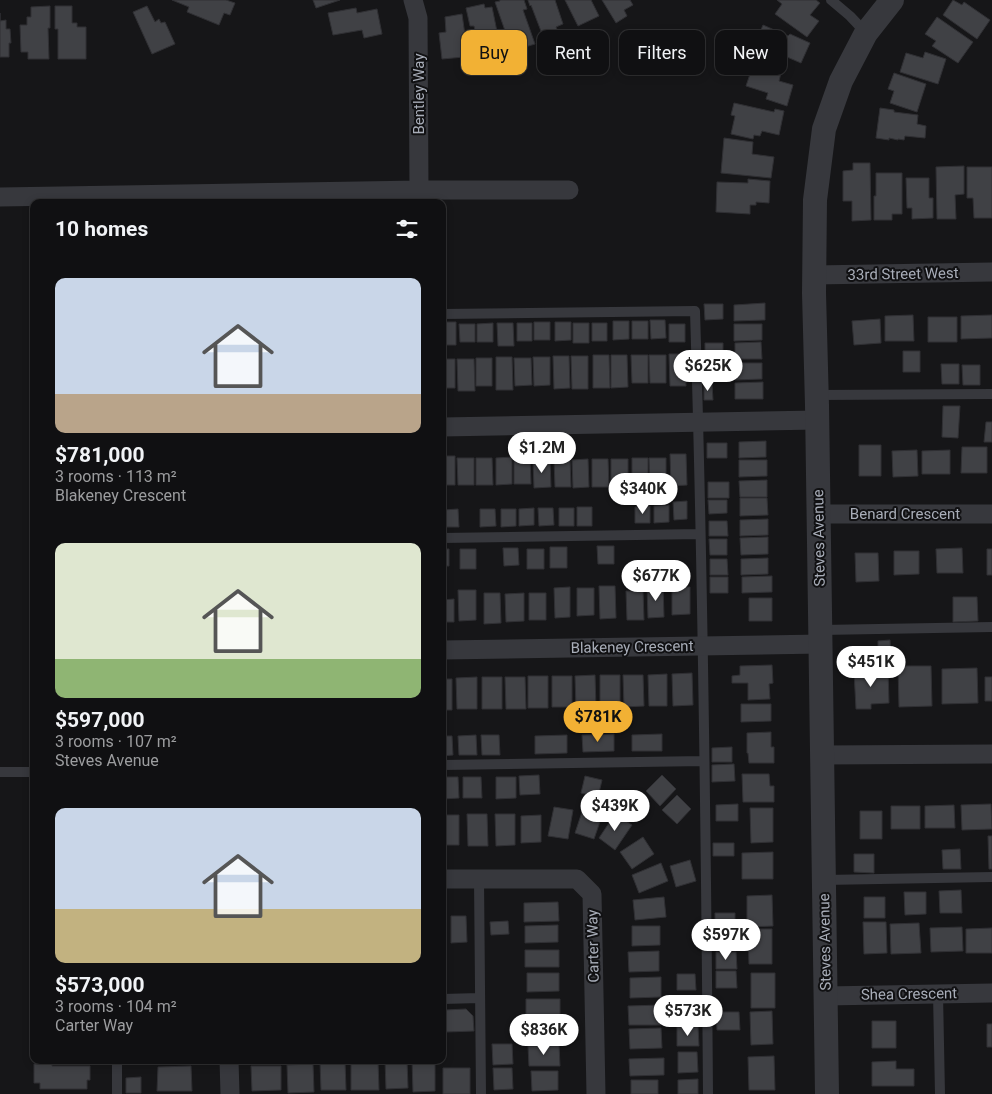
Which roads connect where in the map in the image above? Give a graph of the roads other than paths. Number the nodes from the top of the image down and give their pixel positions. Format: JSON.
{"nodes":[{"id":1,"x":413,"y":0,"type":"edge"},
{"id":2,"x":831,"y":0,"type":"edge"},
{"id":3,"x":892,"y":0,"type":"edge"},
{"id":4,"x":866,"y":33,"type":"junction"},
{"id":5,"x":419,"y":190,"type":"junction"},
{"id":6,"x":570,"y":190,"type":"dead end"},
{"id":7,"x":0,"y":197,"type":"edge"},
{"id":8,"x":992,"y":272,"type":"edge"},
{"id":9,"x":814,"y":275,"type":"junction"},
{"id":10,"x":446,"y":314,"type":"edge"},
{"id":11,"x":992,"y":394,"type":"edge"},
{"id":12,"x":817,"y":395,"type":"junction"},
{"id":13,"x":817,"y":420,"type":"junction"},
{"id":14,"x":698,"y":422,"type":"junction"},
{"id":15,"x":446,"y":427,"type":"edge"},
{"id":16,"x":818,"y":514,"type":"junction"},
{"id":17,"x":992,"y":514,"type":"edge"},
{"id":18,"x":700,"y":534,"type":"junction"},
{"id":19,"x":446,"y":538,"type":"edge"},
{"id":20,"x":992,"y":627,"type":"edge"},
{"id":21,"x":820,"y":637,"type":"junction"},
{"id":22,"x":703,"y":645,"type":"junction"},
{"id":23,"x":446,"y":650,"type":"edge"},
{"id":24,"x":992,"y":754,"type":"edge"},
{"id":25,"x":822,"y":755,"type":"junction"},
{"id":26,"x":704,"y":761,"type":"junction"},
{"id":27,"x":446,"y":765,"type":"edge"},
{"id":28,"x":0,"y":772,"type":"edge"},
{"id":29,"x":30,"y":772,"type":"edge"},
{"id":30,"x":992,"y":877,"type":"edge"},
{"id":31,"x":446,"y":879,"type":"edge"},
{"id":32,"x":479,"y":879,"type":"junction"},
{"id":33,"x":824,"y":880,"type":"junction"},
{"id":34,"x":938,"y":993,"type":"junction"},
{"id":35,"x":992,"y":993,"type":"edge"},
{"id":36,"x":826,"y":996,"type":"junction"},
{"id":37,"x":480,"y":998,"type":"junction"},
{"id":38,"x":446,"y":999,"type":"edge"},
{"id":39,"x":117,"y":1064,"type":"edge"},
{"id":40,"x":229,"y":1064,"type":"edge"},
{"id":41,"x":117,"y":1094,"type":"edge"},
{"id":42,"x":230,"y":1094,"type":"edge"},
{"id":43,"x":481,"y":1094,"type":"edge"},
{"id":44,"x":596,"y":1094,"type":"edge"},
{"id":45,"x":708,"y":1094,"type":"edge"},
{"id":46,"x":828,"y":1094,"type":"edge"},
{"id":47,"x":940,"y":1094,"type":"edge"}],
"edges":[{"from":1,"to":5,"type":"street","name":"Bentley Way"},
{"from":2,"to":4,"type":"lane"},
{"from":3,"to":4,"type":"street","name":"Steves Avenue"},
{"from":4,"to":9,"type":"street","name":"Steves Avenue"},
{"from":5,"to":6,"type":"street"},
{"from":5,"to":7,"type":"street"},
{"from":8,"to":9,"type":"street","name":"33rd Street West"},
{"from":9,"to":12,"type":"street","name":"Steves Avenue"},
{"from":10,"to":14,"type":"lane"},
{"from":11,"to":12,"type":"lane"},
{"from":12,"to":13,"type":"street","name":"Steves Avenue"},
{"from":13,"to":14,"type":"street"},
{"from":13,"to":16,"type":"street","name":"Steves Avenue"},
{"from":14,"to":15,"type":"street"},
{"from":14,"to":18,"type":"lane"},
{"from":16,"to":17,"type":"street","name":"Benard Crescent"},
{"from":16,"to":21,"type":"street","name":"Steves Avenue"},
{"from":18,"to":19,"type":"lane"},
{"from":18,"to":22,"type":"lane"},
{"from":20,"to":21,"type":"lane"},
{"from":21,"to":22,"type":"street","name":"Blakeney Crescent"},
{"from":21,"to":25,"type":"street","name":"Steves Avenue"},
{"from":22,"to":23,"type":"street","name":"Blakeney Crescent"},
{"from":22,"to":26,"type":"lane"},
{"from":24,"to":25,"type":"street"},
{"from":25,"to":33,"type":"street","name":"Steves Avenue"},
{"from":26,"to":27,"type":"lane"},
{"from":26,"to":45,"type":"lane"},
{"from":28,"to":29,"type":"lane"},
{"from":30,"to":33,"type":"lane"},
{"from":31,"to":32,"type":"street","name":"Carter Way"},
{"from":32,"to":37,"type":"lane"},
{"from":32,"to":44,"type":"street","name":"Carter Way"},
{"from":33,"to":36,"type":"street","name":"Steves Avenue"},
{"from":34,"to":35,"type":"street","name":"Shea Crescent"},
{"from":34,"to":36,"type":"street","name":"Shea Crescent"},
{"from":34,"to":47,"type":"lane"},
{"from":36,"to":46,"type":"street","name":"Steves Avenue"},
{"from":37,"to":38,"type":"lane"},
{"from":37,"to":43,"type":"lane"},
{"from":39,"to":41,"type":"lane"},
{"from":40,"to":42,"type":"street"}]}
